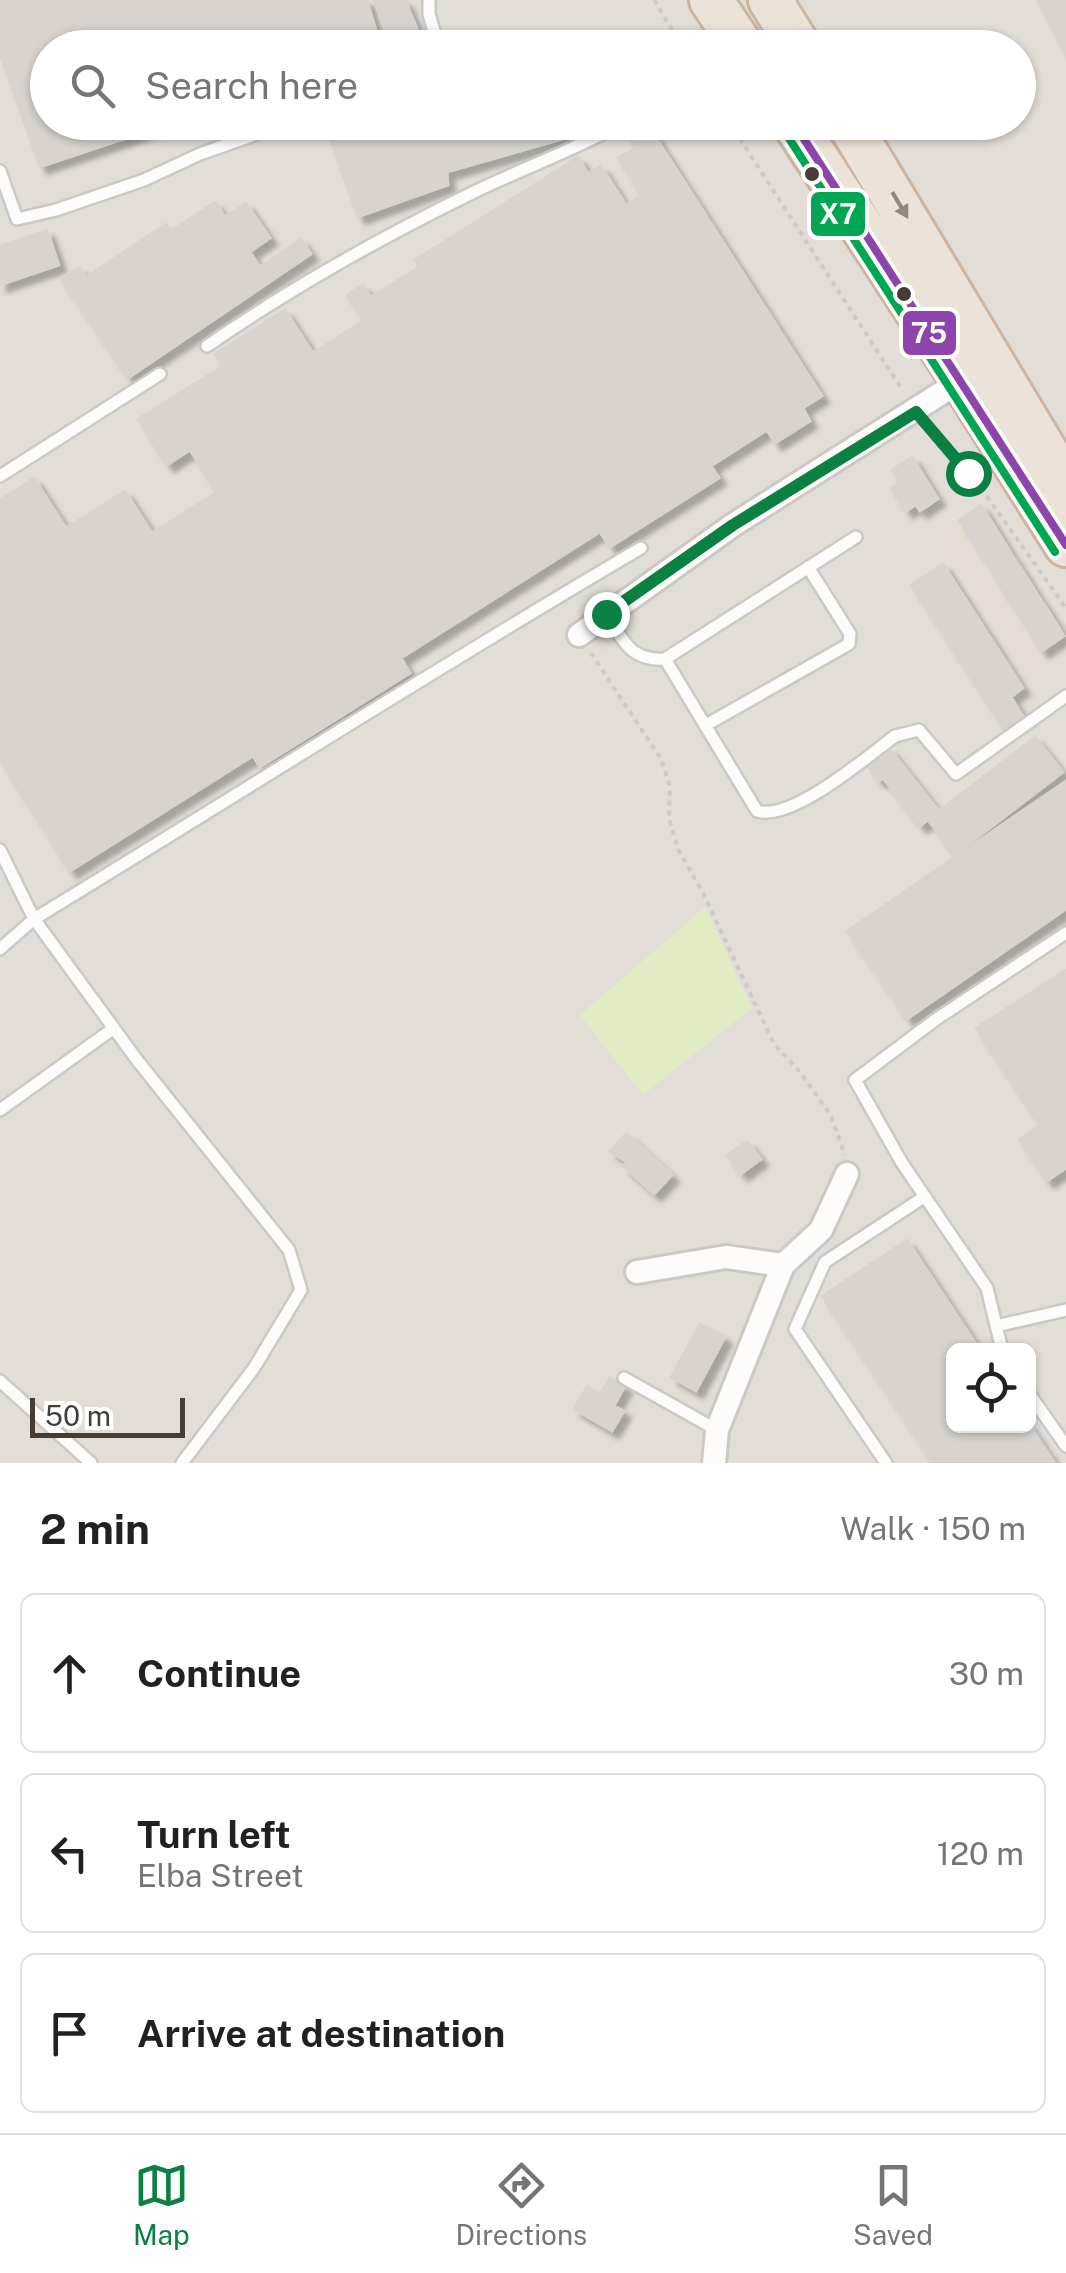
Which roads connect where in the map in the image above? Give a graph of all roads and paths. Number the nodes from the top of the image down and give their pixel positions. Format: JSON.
{"nodes":[{"id":1,"x":430,"y":0,"type":"edge"},
{"id":2,"x":654,"y":0,"type":"edge"},
{"id":3,"x":711,"y":0,"type":"edge"},
{"id":4,"x":770,"y":0,"type":"edge"},
{"id":5,"x":434,"y":30,"type":"edge"},
{"id":6,"x":673,"y":30,"type":"edge"},
{"id":7,"x":731,"y":30,"type":"edge"},
{"id":8,"x":789,"y":30,"type":"edge"},
{"id":9,"x":240,"y":140,"type":"edge"},
{"id":10,"x":593,"y":140,"type":"edge"},
{"id":11,"x":742,"y":140,"type":"edge"},
{"id":12,"x":805,"y":140,"type":"edge"},
{"id":13,"x":859,"y":140,"type":"edge"},
{"id":14,"x":0,"y":170,"type":"edge"},
{"id":15,"x":206,"y":346,"type":"dead end"},
{"id":16,"x":160,"y":374,"type":"dead end"},
{"id":17,"x":962,"y":380,"type":"junction"},
{"id":18,"x":916,"y":412,"type":"junction"},
{"id":19,"x":0,"y":476,"type":"edge"},
{"id":20,"x":1066,"y":485,"type":"edge"},
{"id":21,"x":856,"y":537,"type":"dead end"},
{"id":22,"x":1066,"y":545,"type":"edge"},
{"id":23,"x":641,"y":548,"type":"dead end"},
{"id":24,"x":808,"y":567,"type":"junction"},
{"id":25,"x":1066,"y":608,"type":"edge"},
{"id":26,"x":606,"y":614,"type":"junction"},
{"id":27,"x":579,"y":634,"type":"joint"},
{"id":28,"x":665,"y":659,"type":"junction"},
{"id":29,"x":1066,"y":696,"type":"edge"},
{"id":30,"x":706,"y":725,"type":"junction"},
{"id":31,"x":0,"y":850,"type":"edge"},
{"id":32,"x":34,"y":920,"type":"junction"},
{"id":33,"x":1066,"y":934,"type":"edge"},
{"id":34,"x":0,"y":949,"type":"edge"},
{"id":35,"x":114,"y":1028,"type":"junction"},
{"id":36,"x":1,"y":1106,"type":"edge"},
{"id":37,"x":847,"y":1174,"type":"joint"},
{"id":38,"x":924,"y":1197,"type":"junction"},
{"id":39,"x":783,"y":1266,"type":"junction"},
{"id":40,"x":637,"y":1272,"type":"dead end"},
{"id":41,"x":1066,"y":1310,"type":"edge"},
{"id":42,"x":996,"y":1326,"type":"junction"},
{"id":43,"x":1000,"y":1343,"type":"edge"},
{"id":44,"x":624,"y":1378,"type":"dead end"},
{"id":45,"x":0,"y":1381,"type":"edge"},
{"id":46,"x":1036,"y":1403,"type":"edge"},
{"id":47,"x":718,"y":1430,"type":"junction"},
{"id":48,"x":1066,"y":1446,"type":"edge"},
{"id":49,"x":91,"y":1463,"type":"edge"},
{"id":50,"x":182,"y":1463,"type":"edge"},
{"id":51,"x":714,"y":1463,"type":"edge"},
{"id":52,"x":886,"y":1463,"type":"edge"}],
"edges":[{"from":1,"to":5,"type":"lane"},
{"from":2,"to":6,"type":"path"},
{"from":3,"to":7,"type":"highway"},
{"from":4,"to":8,"type":"highway"},
{"from":9,"to":14,"type":"lane"},
{"from":10,"to":15,"type":"lane"},
{"from":11,"to":18,"type":"path"},
{"from":12,"to":17,"type":"highway"},
{"from":13,"to":20,"type":"highway","one_way":true},
{"from":16,"to":19,"type":"lane"},
{"from":17,"to":18,"type":"street"},
{"from":17,"to":22,"type":"highway"},
{"from":18,"to":25,"type":"path"},
{"from":18,"to":26,"type":"street"},
{"from":21,"to":24,"type":"lane"},
{"from":23,"to":32,"type":"lane"},
{"from":24,"to":28,"type":"lane"},
{"from":24,"to":30,"type":"lane"},
{"from":26,"to":27,"type":"street"},
{"from":26,"to":28,"type":"lane"},
{"from":27,"to":37,"type":"path"},
{"from":28,"to":30,"type":"lane"},
{"from":29,"to":30,"type":"lane"},
{"from":31,"to":32,"type":"lane"},
{"from":32,"to":34,"type":"lane"},
{"from":32,"to":35,"type":"lane"},
{"from":33,"to":38,"type":"lane"},
{"from":35,"to":36,"type":"lane"},
{"from":35,"to":50,"type":"lane"},
{"from":37,"to":39,"type":"street"},
{"from":38,"to":42,"type":"lane"},
{"from":38,"to":52,"type":"lane"},
{"from":39,"to":40,"type":"street"},
{"from":39,"to":47,"type":"street"},
{"from":41,"to":42,"type":"lane"},
{"from":42,"to":43,"type":"lane"},
{"from":44,"to":47,"type":"lane"},
{"from":45,"to":49,"type":"lane"},
{"from":46,"to":48,"type":"lane"},
{"from":47,"to":51,"type":"street"}]}
